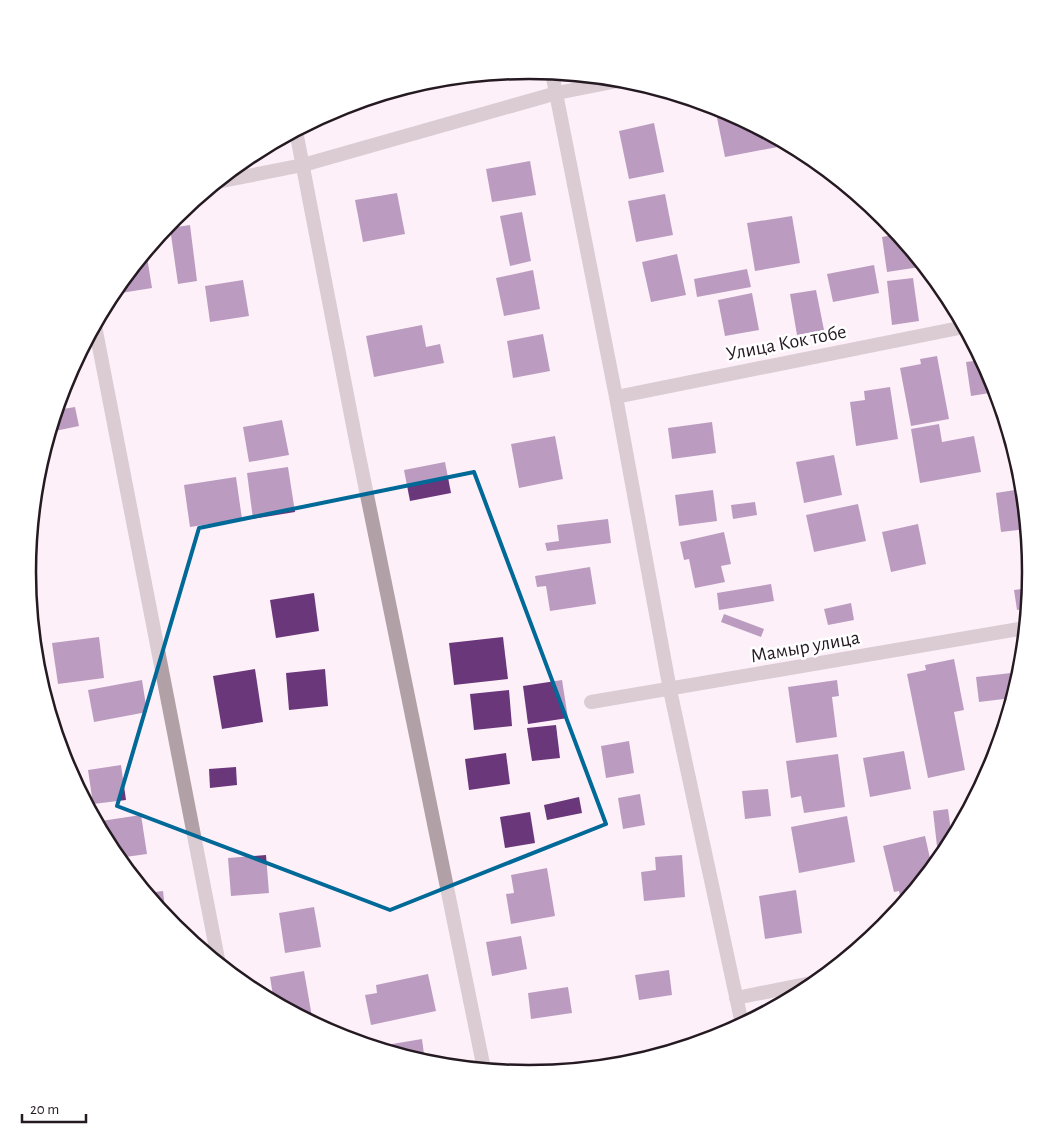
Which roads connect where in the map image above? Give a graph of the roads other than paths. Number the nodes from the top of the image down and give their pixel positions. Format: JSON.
{"nodes":[{"id":1,"x":554,"y":80,"type":"edge"},
{"id":2,"x":601,"y":84,"type":"edge"},
{"id":3,"x":557,"y":93,"type":"junction"},
{"id":4,"x":297,"y":137,"type":"edge"},
{"id":5,"x":303,"y":165,"type":"junction"},
{"id":6,"x":231,"y":179,"type":"edge"},
{"id":7,"x":957,"y":328,"type":"edge"},
{"id":8,"x":97,"y":336,"type":"edge"},
{"id":9,"x":616,"y":397,"type":"junction"},
{"id":10,"x":1019,"y":629,"type":"edge"},
{"id":11,"x":670,"y":690,"type":"junction"},
{"id":12,"x":591,"y":702,"type":"dead end"},
{"id":13,"x":217,"y":953,"type":"edge"},
{"id":14,"x":797,"y":986,"type":"edge"},
{"id":15,"x":736,"y":998,"type":"junction"},
{"id":16,"x":740,"y":1017,"type":"edge"},
{"id":17,"x":483,"y":1063,"type":"edge"}],
"edges":[{"from":1,"to":3,"type":"street"},
{"from":2,"to":3,"type":"street"},
{"from":3,"to":5,"type":"street"},
{"from":3,"to":9,"type":"street"},
{"from":4,"to":5,"type":"street"},
{"from":5,"to":6,"type":"street"},
{"from":5,"to":17,"type":"street"},
{"from":7,"to":9,"type":"street","name":"Улица Кок тобе"},
{"from":8,"to":13,"type":"street"},
{"from":9,"to":11,"type":"street"},
{"from":10,"to":11,"type":"street","name":"Мамыр улица"},
{"from":11,"to":12,"type":"street","name":"Мамыр улица"},
{"from":11,"to":15,"type":"street"},
{"from":14,"to":15,"type":"street"},
{"from":15,"to":16,"type":"street"}]}
